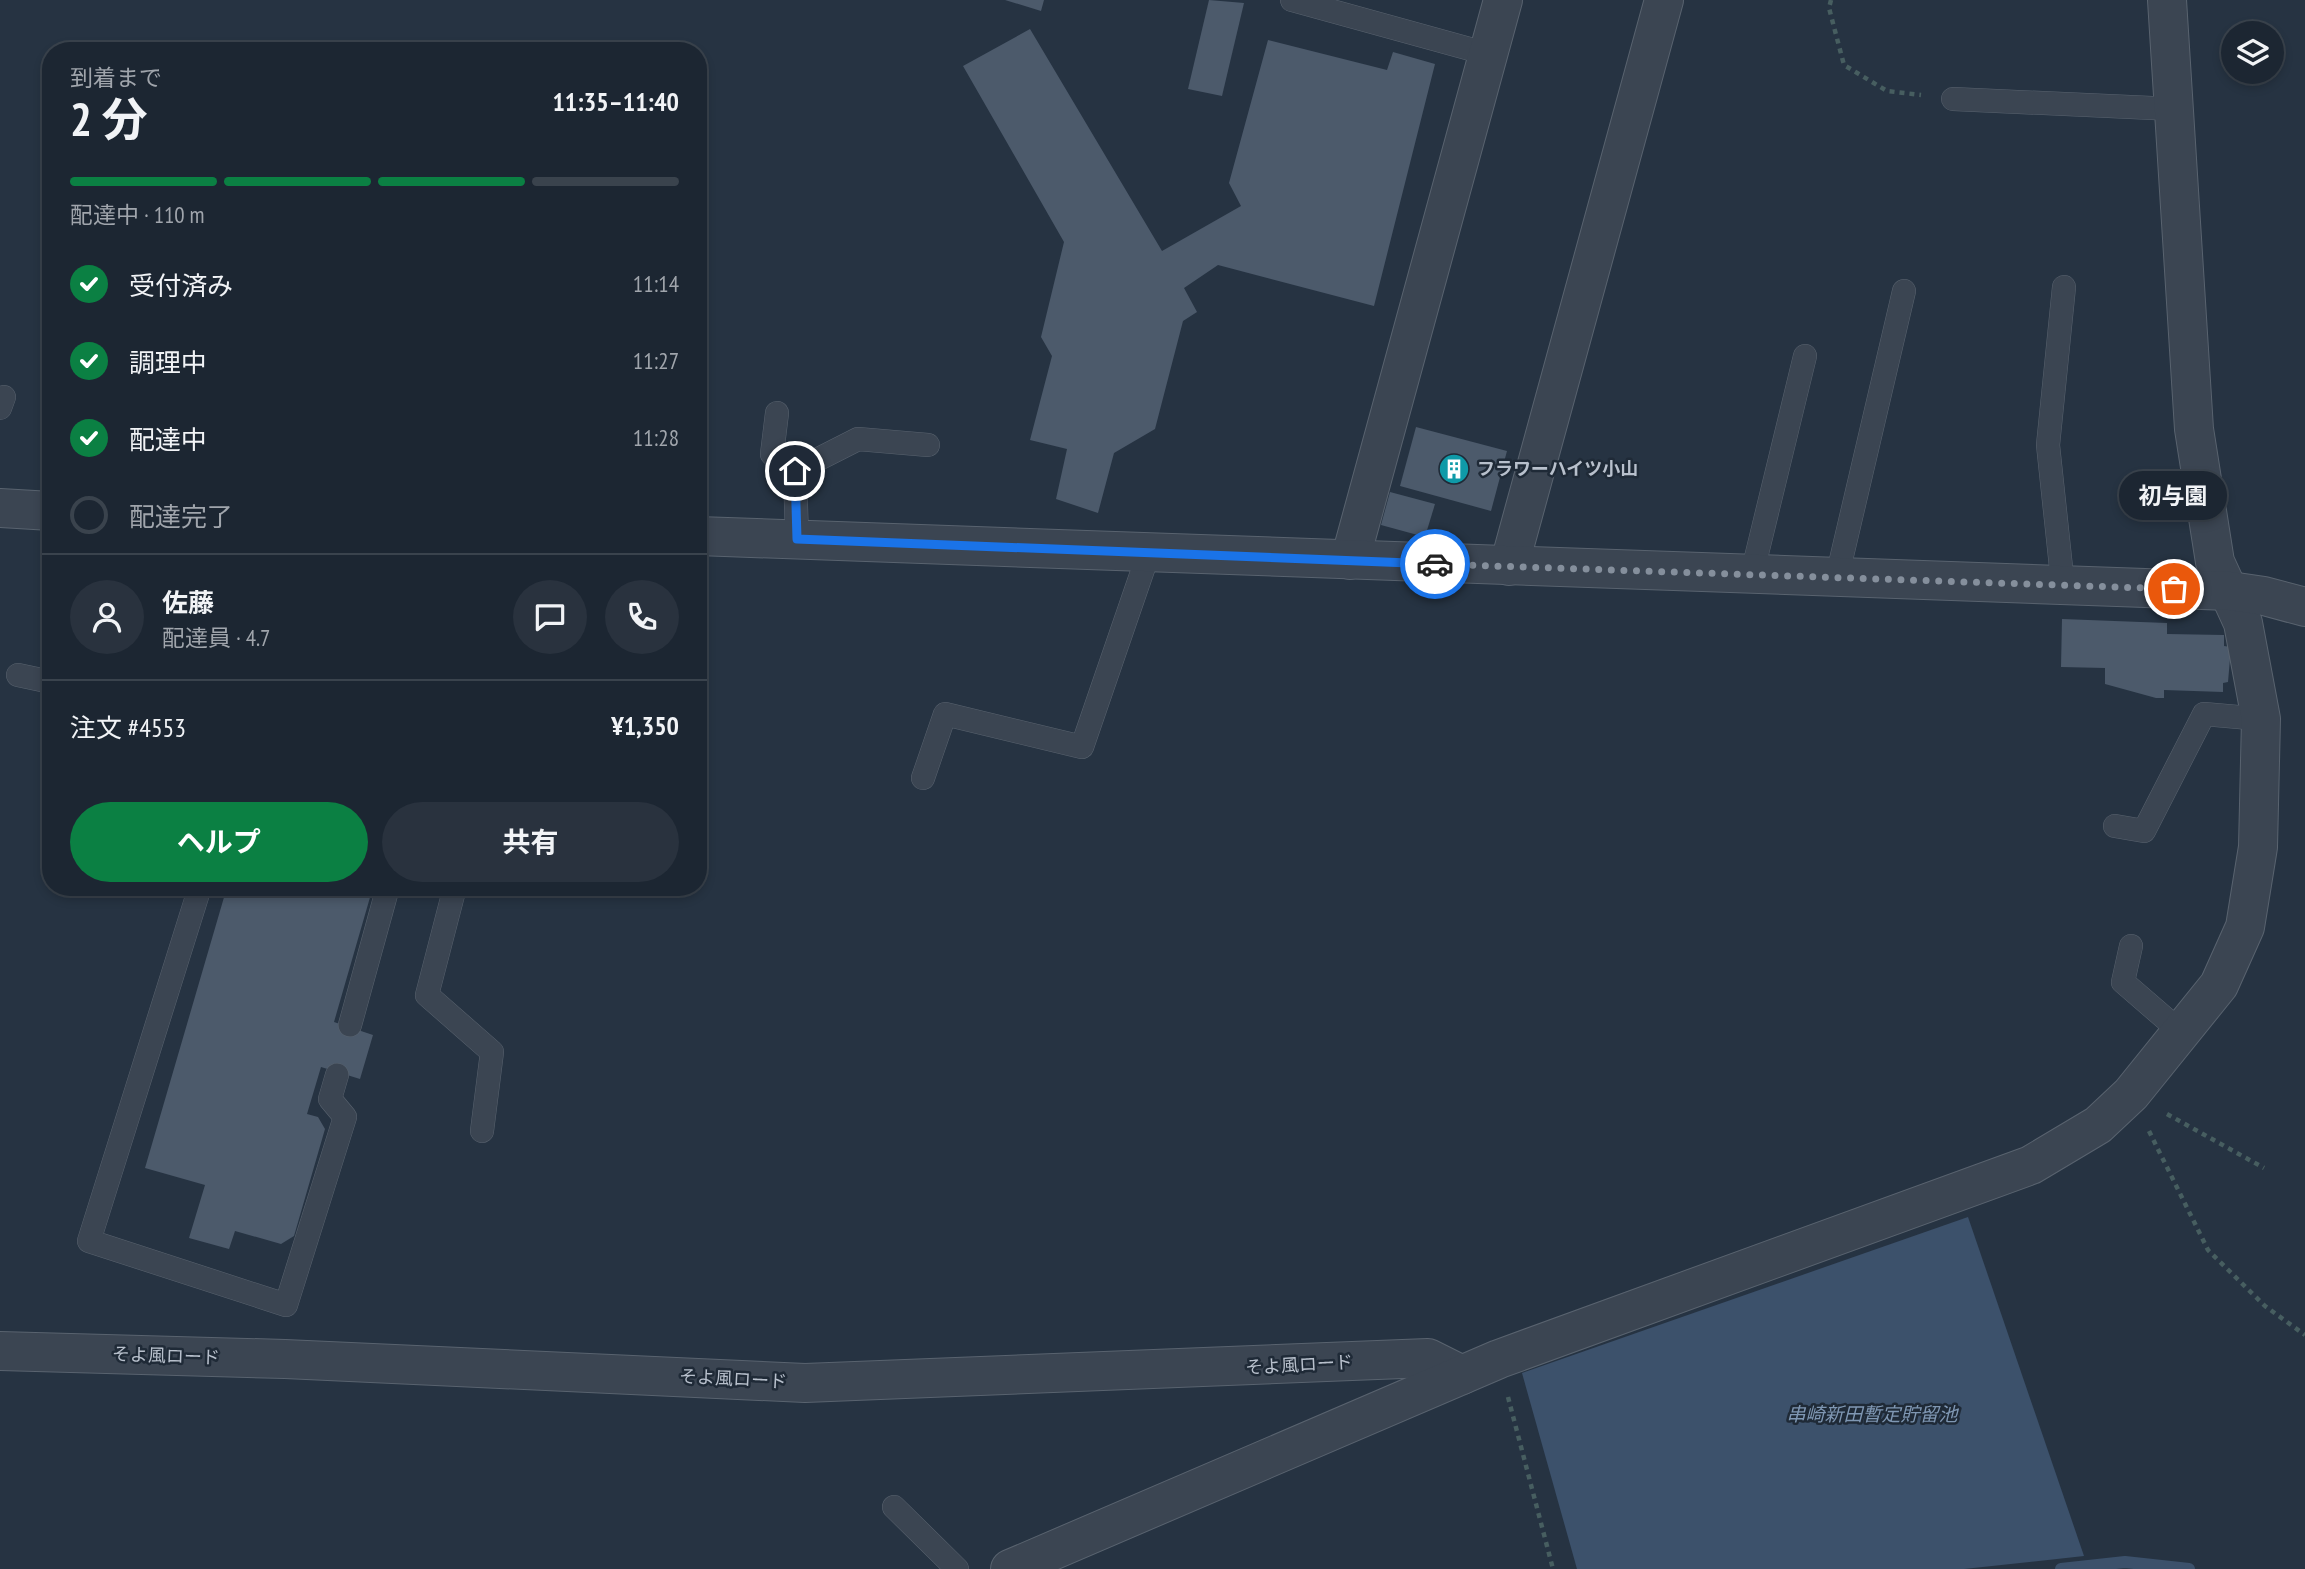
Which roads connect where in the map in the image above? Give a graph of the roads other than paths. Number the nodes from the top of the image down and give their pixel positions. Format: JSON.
{"nodes":[{"id":1,"x":1293,"y":0,"type":"edge"},
{"id":2,"x":1503,"y":0,"type":"edge"},
{"id":3,"x":1664,"y":0,"type":"edge"},
{"id":4,"x":2167,"y":0,"type":"edge"},
{"id":5,"x":1488,"y":54,"type":"junction"},
{"id":6,"x":1953,"y":99,"type":"road end"},
{"id":7,"x":2174,"y":109,"type":"junction"},
{"id":8,"x":2064,"y":287,"type":"dead end"},
{"id":9,"x":1904,"y":291,"type":"dead end"},
{"id":10,"x":1805,"y":356,"type":"dead end"},
{"id":11,"x":777,"y":412,"type":"dead end"},
{"id":12,"x":928,"y":445,"type":"dead end"},
{"id":13,"x":795,"y":471,"type":"junction"},
{"id":14,"x":0,"y":508,"type":"edge"},
{"id":15,"x":42,"y":510,"type":"edge"},
{"id":16,"x":707,"y":536,"type":"edge"},
{"id":17,"x":797,"y":539,"type":"junction"},
{"id":18,"x":1149,"y":552,"type":"junction"},
{"id":19,"x":1350,"y":560,"type":"junction"},
{"id":20,"x":1509,"y":566,"type":"junction"},
{"id":21,"x":1752,"y":574,"type":"junction"},
{"id":22,"x":1837,"y":577,"type":"junction"},
{"id":23,"x":2063,"y":586,"type":"junction"},
{"id":24,"x":2230,"y":591,"type":"junction"},
{"id":25,"x":2305,"y":607,"type":"edge"},
{"id":26,"x":18,"y":674,"type":"dead end"},
{"id":27,"x":42,"y":680,"type":"edge"},
{"id":28,"x":2261,"y":719,"type":"junction"},
{"id":29,"x":923,"y":778,"type":"dead end"},
{"id":30,"x":2115,"y":825,"type":"dead end"},
{"id":31,"x":197,"y":896,"type":"edge"},
{"id":32,"x":386,"y":896,"type":"edge"},
{"id":33,"x":453,"y":896,"type":"edge"},
{"id":34,"x":2132,"y":946,"type":"dead end"},
{"id":35,"x":350,"y":1025,"type":"dead end"},
{"id":36,"x":2182,"y":1033,"type":"junction"},
{"id":37,"x":337,"y":1075,"type":"dead end"},
{"id":38,"x":482,"y":1130,"type":"dead end"},
{"id":39,"x":0,"y":1350,"type":"edge"},
{"id":40,"x":1462,"y":1375,"type":"junction"},
{"id":41,"x":894,"y":1507,"type":"dead end"},
{"id":42,"x":957,"y":1569,"type":"edge"},
{"id":43,"x":1010,"y":1569,"type":"edge"}],
"edges":[{"from":1,"to":5,"type":"lane"},
{"from":2,"to":5,"type":"street"},
{"from":3,"to":20,"type":"street"},
{"from":4,"to":7,"type":"street"},
{"from":5,"to":19,"type":"street"},
{"from":6,"to":7,"type":"lane"},
{"from":7,"to":24,"type":"street"},
{"from":8,"to":23,"type":"lane"},
{"from":9,"to":22,"type":"lane"},
{"from":10,"to":21,"type":"lane"},
{"from":11,"to":13,"type":"lane"},
{"from":12,"to":13,"type":"lane"},
{"from":13,"to":17,"type":"lane"},
{"from":14,"to":15,"type":"street"},
{"from":16,"to":17,"type":"street"},
{"from":17,"to":18,"type":"street"},
{"from":18,"to":19,"type":"street"},
{"from":18,"to":29,"type":"lane"},
{"from":19,"to":20,"type":"street"},
{"from":20,"to":21,"type":"street"},
{"from":21,"to":22,"type":"street"},
{"from":22,"to":23,"type":"street"},
{"from":23,"to":24,"type":"street"},
{"from":24,"to":25,"type":"street"},
{"from":24,"to":28,"type":"street"},
{"from":26,"to":27,"type":"lane"},
{"from":28,"to":30,"type":"lane"},
{"from":28,"to":36,"type":"street"},
{"from":31,"to":37,"type":"lane"},
{"from":32,"to":35,"type":"lane"},
{"from":33,"to":38,"type":"lane"},
{"from":34,"to":36,"type":"lane"},
{"from":36,"to":40,"type":"street"},
{"from":39,"to":40,"type":"street","name":"そよ風ロード"},
{"from":40,"to":43,"type":"street"},
{"from":41,"to":42,"type":"lane"}]}
